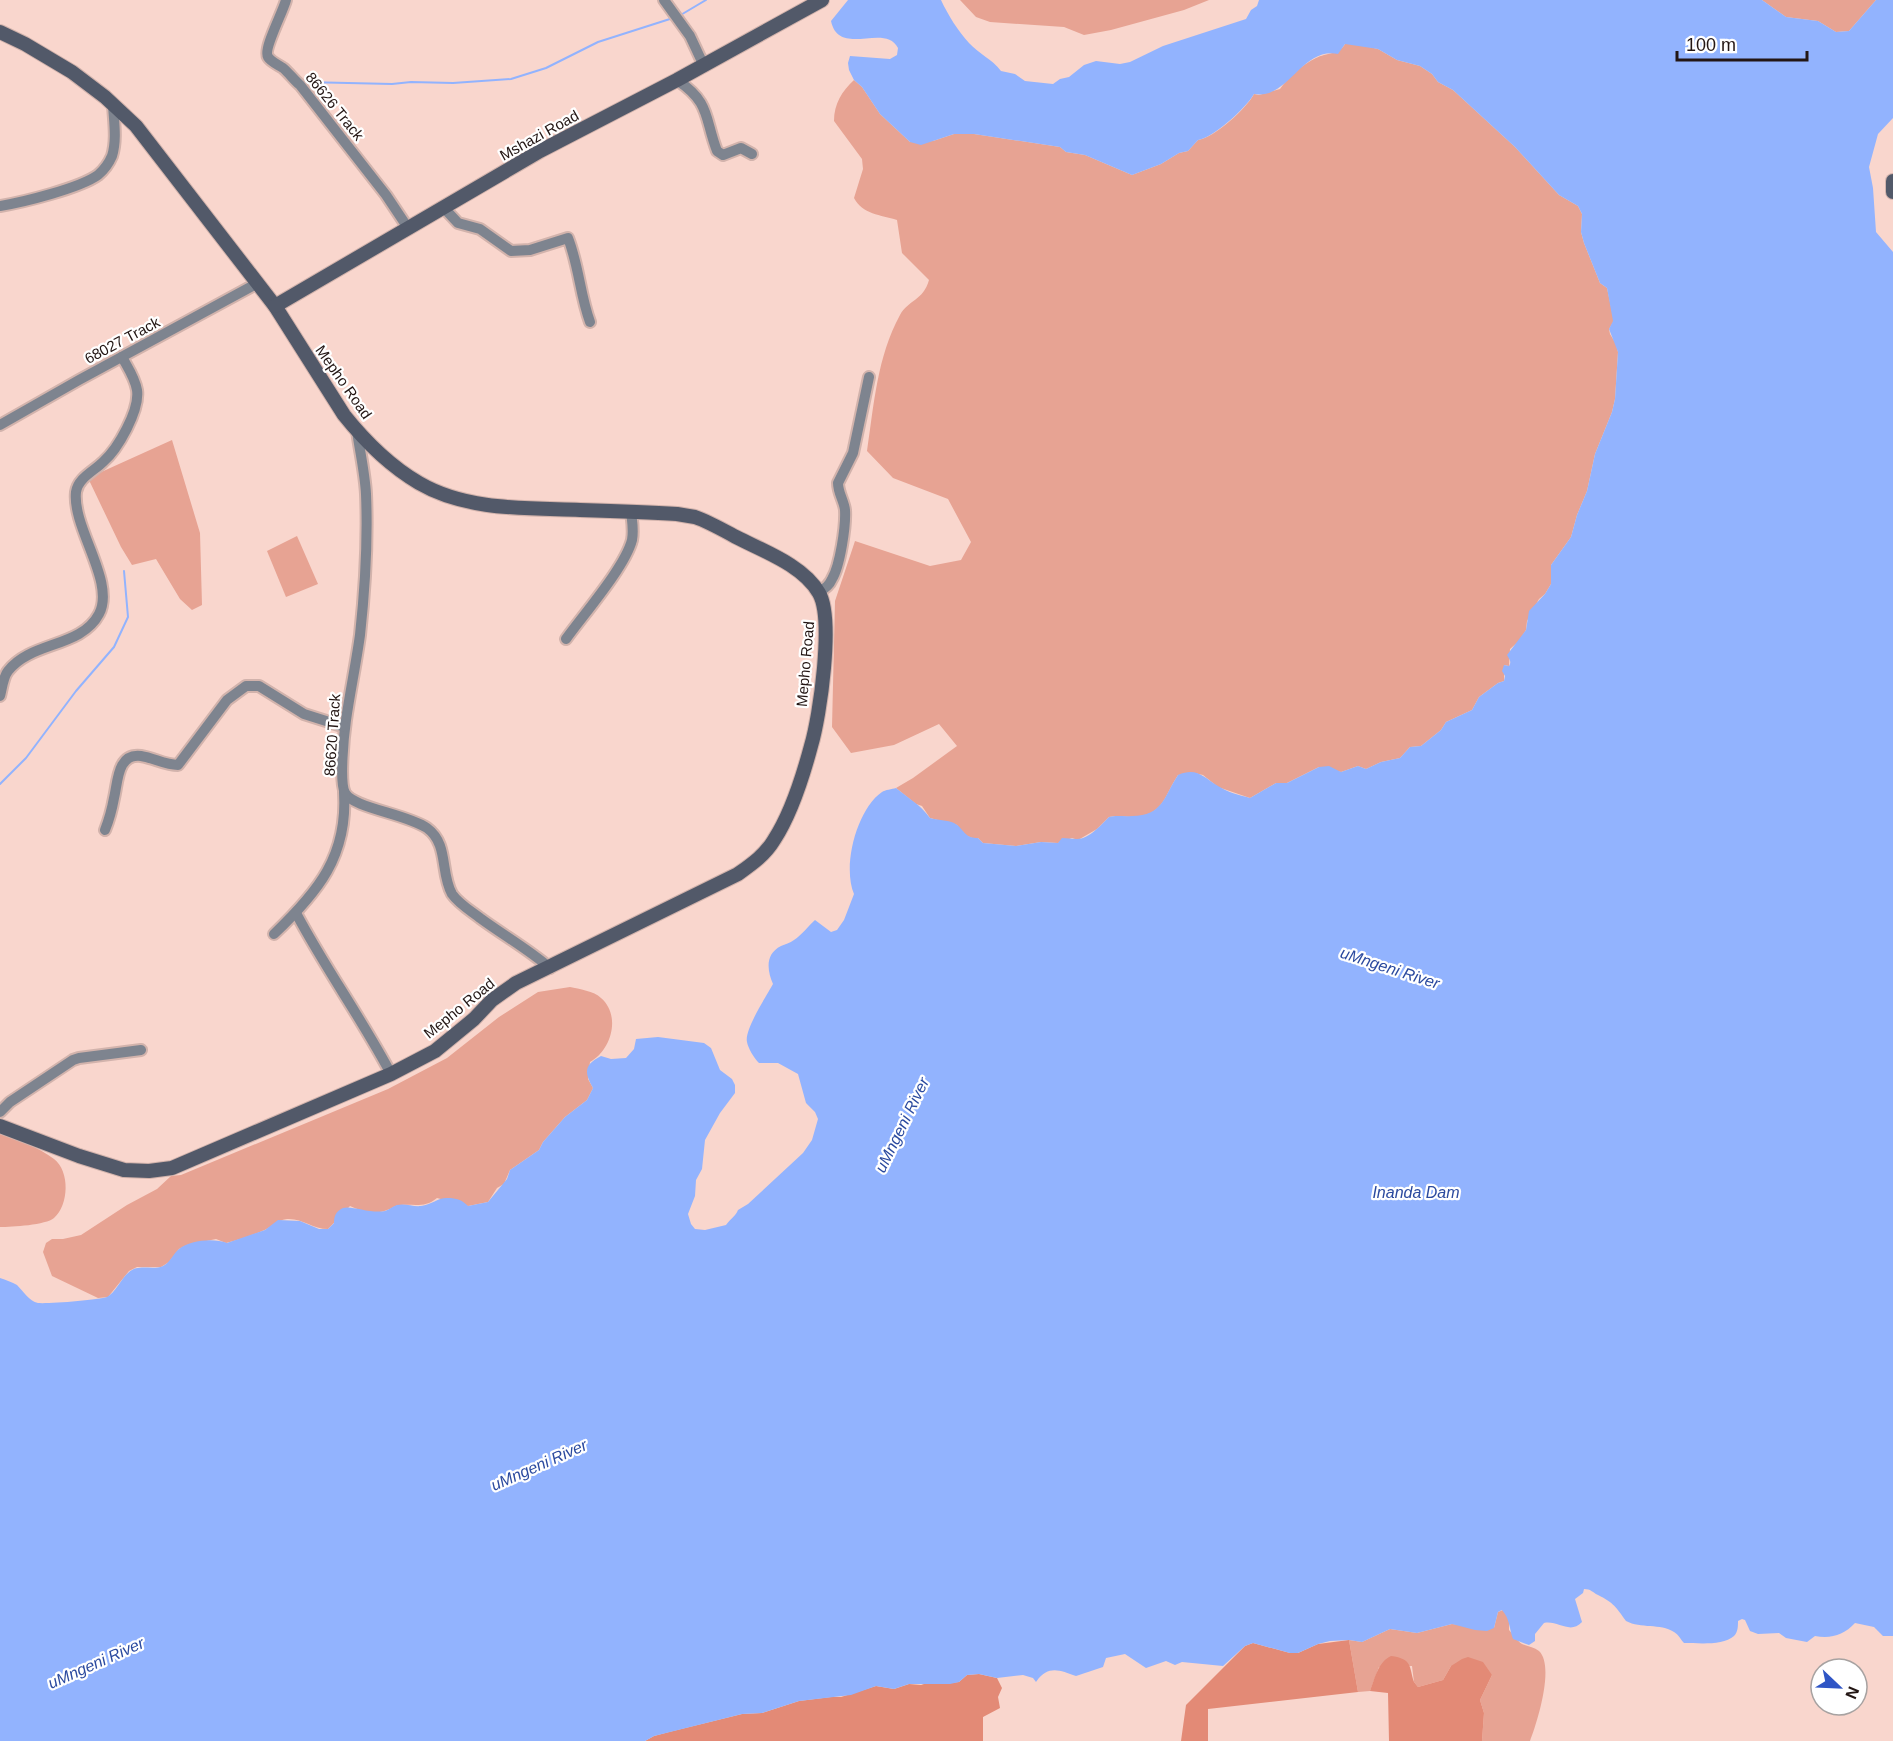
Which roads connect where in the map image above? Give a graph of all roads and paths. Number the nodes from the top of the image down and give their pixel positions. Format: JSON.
{"nodes":[{"id":1,"x":286,"y":0,"type":"edge"},
{"id":2,"x":664,"y":0,"type":"edge"},
{"id":3,"x":818,"y":2,"type":"edge"},
{"id":4,"x":0,"y":32,"type":"edge"},
{"id":5,"x":704,"y":66,"type":"junction"},
{"id":6,"x":677,"y":80,"type":"junction"},
{"id":7,"x":113,"y":105,"type":"junction"},
{"id":8,"x":752,"y":154,"type":"dead end"},
{"id":9,"x":0,"y":206,"type":"edge"},
{"id":10,"x":444,"y":208,"type":"junction"},
{"id":11,"x":408,"y":228,"type":"junction"},
{"id":12,"x":258,"y":283,"type":"junction"},
{"id":13,"x":275,"y":306,"type":"junction"},
{"id":14,"x":590,"y":322,"type":"dead end"},
{"id":15,"x":122,"y":357,"type":"junction"},
{"id":16,"x":869,"y":377,"type":"dead end"},
{"id":17,"x":19,"y":414,"type":"junction"},
{"id":18,"x":0,"y":415,"type":"edge"},
{"id":19,"x":0,"y":425,"type":"edge"},
{"id":20,"x":357,"y":431,"type":"junction"},
{"id":21,"x":631,"y":511,"type":"junction"},
{"id":22,"x":819,"y":592,"type":"junction"},
{"id":23,"x":566,"y":639,"type":"dead end"},
{"id":24,"x":0,"y":696,"type":"edge"},
{"id":25,"x":345,"y":727,"type":"junction"},
{"id":26,"x":344,"y":792,"type":"junction"},
{"id":27,"x":105,"y":830,"type":"dead end"},
{"id":28,"x":296,"y":913,"type":"junction"},
{"id":29,"x":274,"y":934,"type":"dead end"},
{"id":30,"x":550,"y":968,"type":"junction"},
{"id":31,"x":141,"y":1050,"type":"dead end"},
{"id":32,"x":391,"y":1074,"type":"junction"},
{"id":33,"x":0,"y":1112,"type":"edge"},
{"id":34,"x":0,"y":1126,"type":"edge"}],
"edges":[{"from":1,"to":11,"type":"street","name":"86626 Track"},
{"from":2,"to":5,"type":"street"},
{"from":3,"to":5,"type":"street","name":"Mshazi Road"},
{"from":4,"to":7,"type":"street","name":"Mepho Road"},
{"from":5,"to":6,"type":"street","name":"Mshazi Road"},
{"from":6,"to":8,"type":"street"},
{"from":6,"to":10,"type":"street","name":"Mshazi Road"},
{"from":7,"to":9,"type":"street"},
{"from":7,"to":12,"type":"street","name":"Mepho Road"},
{"from":10,"to":11,"type":"street","name":"Mshazi Road"},
{"from":10,"to":14,"type":"street"},
{"from":11,"to":13,"type":"street","name":"Mshazi Road"},
{"from":12,"to":13,"type":"street","name":"Mepho Road"},
{"from":12,"to":15,"type":"street","name":"68027 Track"},
{"from":13,"to":20,"type":"street","name":"Mepho Road"},
{"from":15,"to":17,"type":"street","name":"68027 Track"},
{"from":15,"to":24,"type":"street"},
{"from":16,"to":22,"type":"street"},
{"from":17,"to":18,"type":"street"},
{"from":17,"to":19,"type":"street","name":"68027 Track"},
{"from":20,"to":21,"type":"street","name":"Mepho Road"},
{"from":20,"to":25,"type":"street","name":"86620 Track"},
{"from":21,"to":22,"type":"street","name":"Mepho Road"},
{"from":21,"to":23,"type":"street"},
{"from":22,"to":30,"type":"street","name":"Mepho Road"},
{"from":25,"to":26,"type":"street","name":"86620 Track"},
{"from":25,"to":27,"type":"street"},
{"from":26,"to":28,"type":"street"},
{"from":26,"to":30,"type":"street","name":"86620 Track"},
{"from":28,"to":29,"type":"street"},
{"from":28,"to":32,"type":"street"},
{"from":30,"to":32,"type":"street","name":"Mepho Road"},
{"from":31,"to":33,"type":"street"},
{"from":32,"to":34,"type":"street","name":"Mepho Road"}]}
